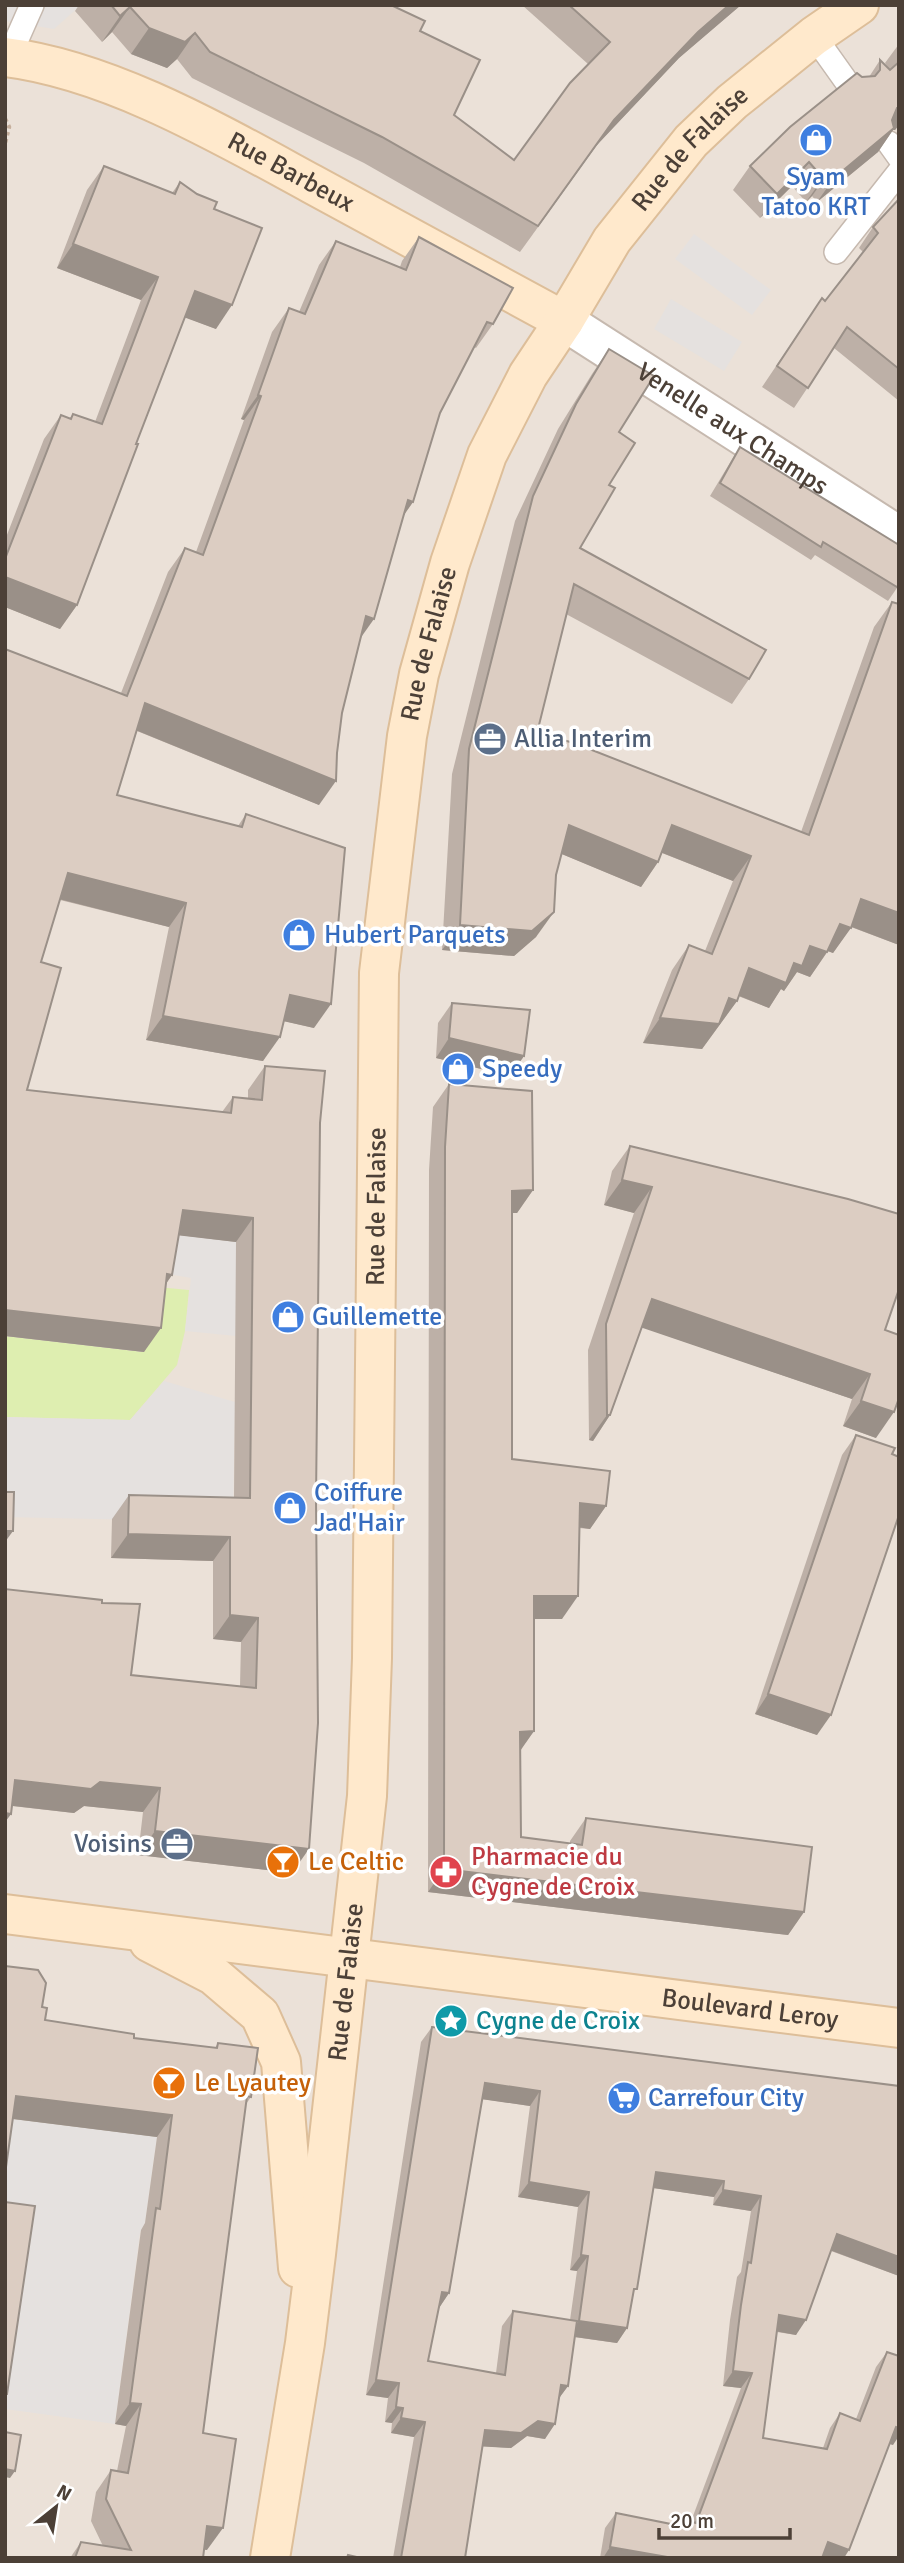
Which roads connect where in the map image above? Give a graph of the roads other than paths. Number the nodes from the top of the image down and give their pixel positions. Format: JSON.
{"nodes":[{"id":1,"x":32,"y":5,"type":"edge"},
{"id":2,"x":859,"y":5,"type":"edge"},
{"id":3,"x":814,"y":36,"type":"junction"},
{"id":4,"x":7,"y":57,"type":"edge"},
{"id":5,"x":851,"y":88,"type":"edge"},
{"id":6,"x":899,"y":172,"type":"edge"},
{"id":7,"x":836,"y":252,"type":"dead end"},
{"id":8,"x":564,"y":321,"type":"junction"},
{"id":9,"x":899,"y":536,"type":"edge"},
{"id":10,"x":5,"y":1914,"type":"edge"},
{"id":11,"x":77,"y":1923,"type":"junction"},
{"id":12,"x":349,"y":1957,"type":"junction"},
{"id":13,"x":899,"y":2028,"type":"edge"},
{"id":14,"x":305,"y":2343,"type":"junction"},
{"id":15,"x":270,"y":2558,"type":"edge"}],
"edges":[{"from":1,"to":4,"type":"lane"},
{"from":2,"to":3,"type":"main road","name":"Rue de Falaise"},
{"from":3,"to":5,"type":"lane"},
{"from":3,"to":8,"type":"main road","name":"Rue de Falaise"},
{"from":4,"to":8,"type":"main road","name":"Rue Barbeux"},
{"from":6,"to":7,"type":"lane"},
{"from":8,"to":9,"type":"street","name":"Venelle aux Champs"},
{"from":8,"to":12,"type":"main road","name":"Rue de Falaise"},
{"from":10,"to":11,"type":"main road"},
{"from":11,"to":12,"type":"main road","name":"Boulevard Leroy"},
{"from":11,"to":14,"type":"main road"},
{"from":12,"to":13,"type":"main road","name":"Boulevard Leroy"},
{"from":12,"to":14,"type":"main road","name":"Rue de Falaise"},
{"from":14,"to":15,"type":"main road","name":"Rue de Falaise"}]}
